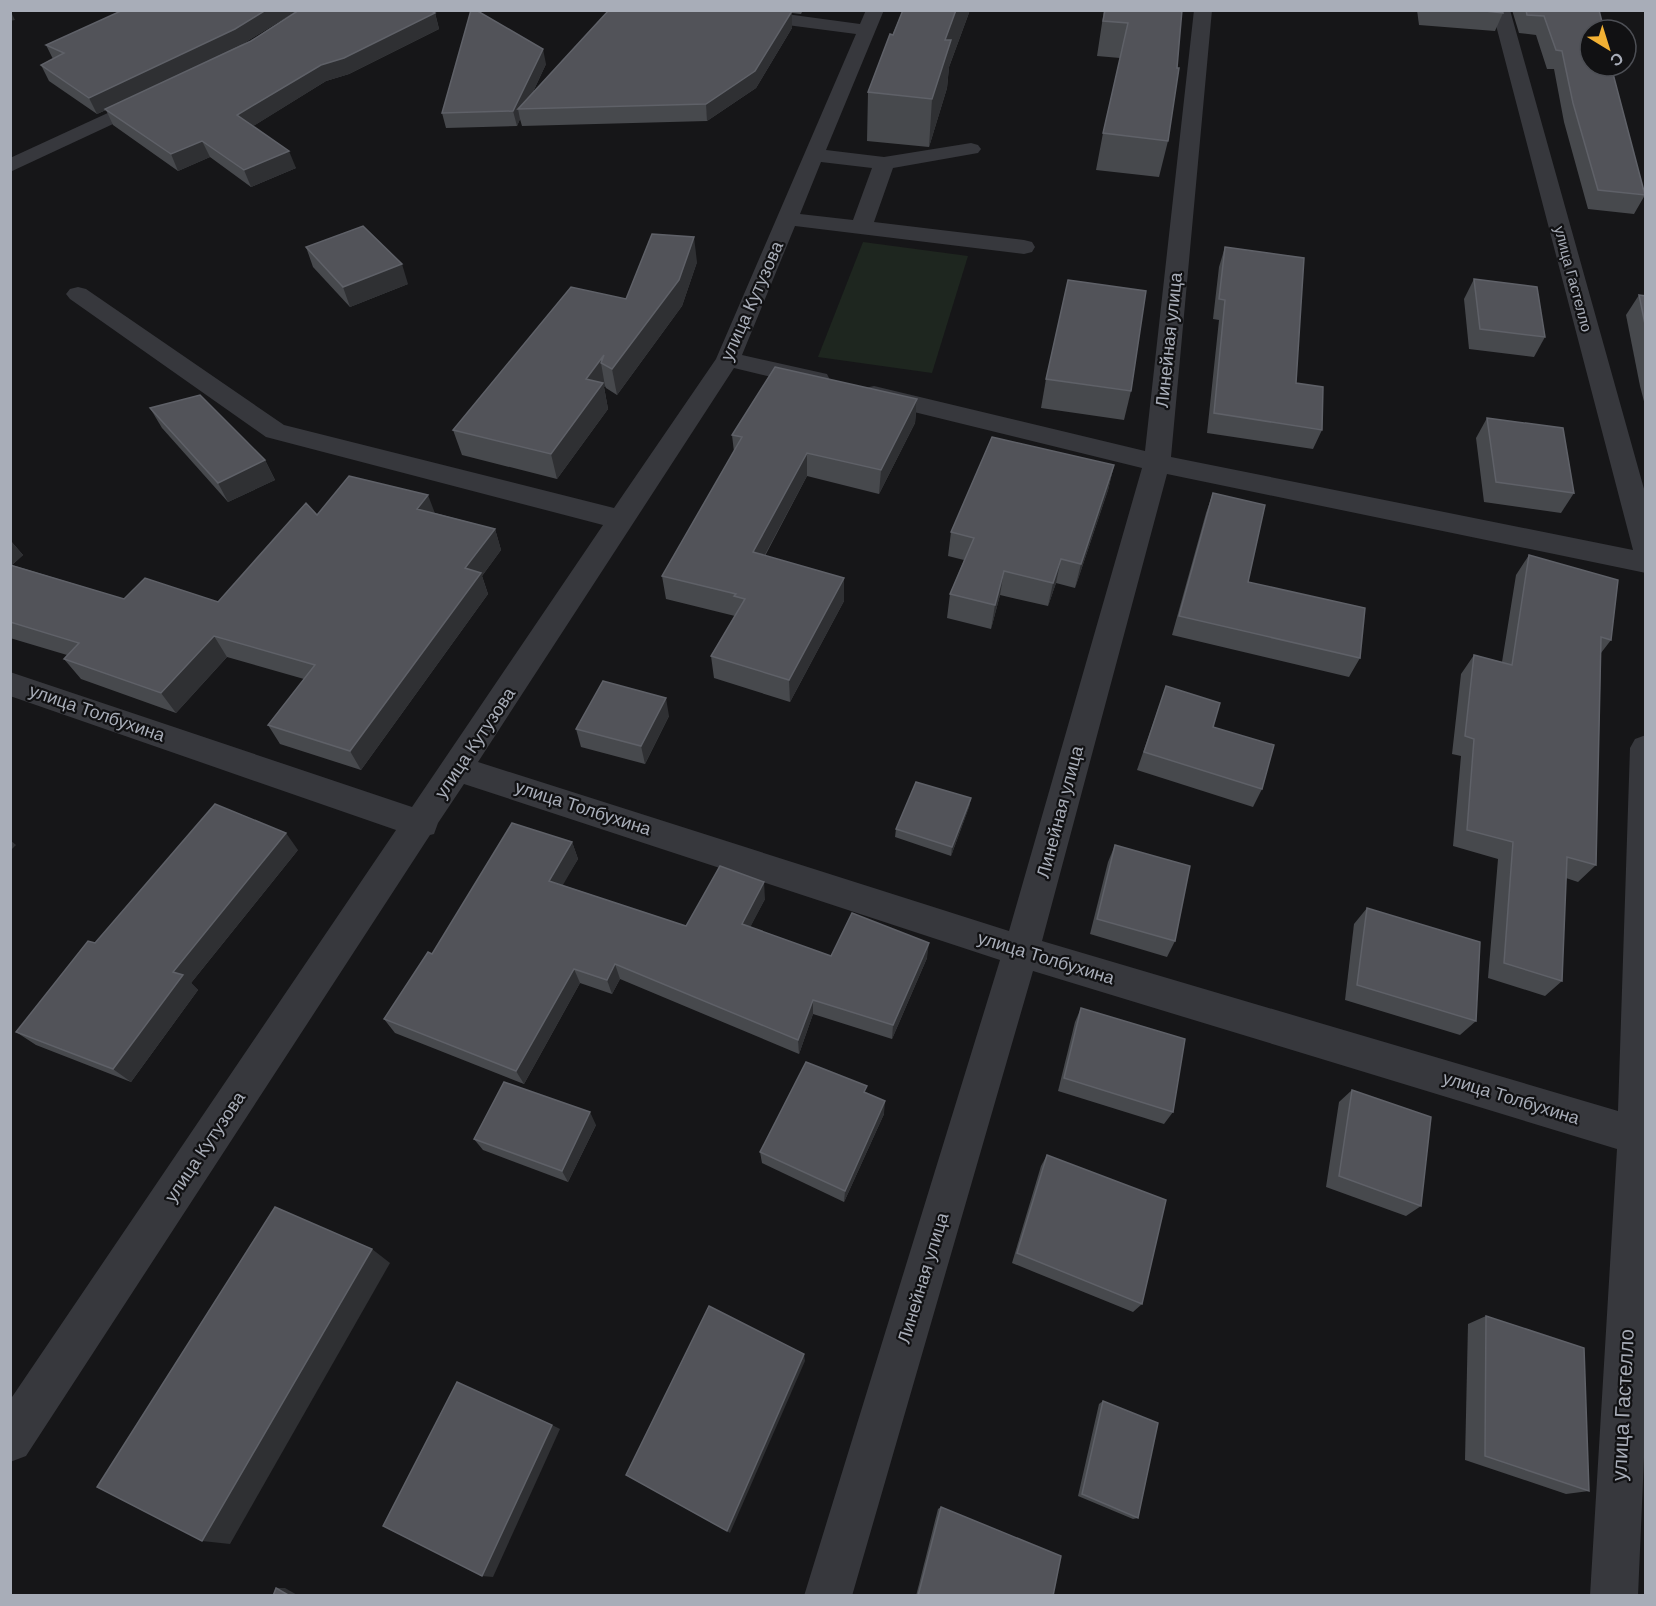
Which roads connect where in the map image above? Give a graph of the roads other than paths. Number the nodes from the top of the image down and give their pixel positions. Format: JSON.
{"nodes":[{"id":1,"x":709,"y":10,"type":"edge"},
{"id":2,"x":1203,"y":10,"type":"edge"},
{"id":3,"x":1501,"y":10,"type":"edge"},
{"id":4,"x":871,"y":20,"type":"edge"},
{"id":5,"x":164,"y":93,"type":"edge"},
{"id":6,"x":971,"y":149,"type":"dead end"},
{"id":7,"x":815,"y":155,"type":"junction"},
{"id":8,"x":884,"y":163,"type":"junction"},
{"id":9,"x":10,"y":166,"type":"edge"},
{"id":10,"x":789,"y":219,"type":"junction"},
{"id":11,"x":861,"y":228,"type":"junction"},
{"id":12,"x":1024,"y":247,"type":"dead end"},
{"id":13,"x":78,"y":294,"type":"dead end"},
{"id":14,"x":728,"y":359,"type":"junction"},
{"id":15,"x":1156,"y":463,"type":"junction"},
{"id":16,"x":622,"y":520,"type":"junction"},
{"id":17,"x":1646,"y":548,"type":"edge"},
{"id":18,"x":1646,"y":563,"type":"edge"},
{"id":19,"x":10,"y":684,"type":"edge"},
{"id":20,"x":1646,"y":748,"type":"edge"},
{"id":21,"x":458,"y":769,"type":"junction"},
{"id":22,"x":422,"y":824,"type":"junction"},
{"id":23,"x":1021,"y":951,"type":"junction"},
{"id":24,"x":1636,"y":1136,"type":"junction"},
{"id":25,"x":10,"y":1440,"type":"edge"},
{"id":26,"x":828,"y":1596,"type":"edge"},
{"id":27,"x":1614,"y":1596,"type":"edge"}],
"edges":[{"from":1,"to":4,"type":"street"},
{"from":2,"to":15,"type":"street","name":"Линейная улица"},
{"from":3,"to":17,"type":"street","name":"улица Гастелло"},
{"from":4,"to":7,"type":"street","name":"улица Кутузова"},
{"from":5,"to":9,"type":"street"},
{"from":6,"to":8,"type":"street"},
{"from":7,"to":8,"type":"street"},
{"from":7,"to":10,"type":"street","name":"улица Кутузова"},
{"from":8,"to":11,"type":"street"},
{"from":10,"to":11,"type":"street"},
{"from":10,"to":14,"type":"street","name":"улица Кутузова"},
{"from":11,"to":12,"type":"street"},
{"from":13,"to":16,"type":"street"},
{"from":14,"to":15,"type":"street"},
{"from":14,"to":16,"type":"street","name":"улица Кутузова"},
{"from":15,"to":18,"type":"street"},
{"from":15,"to":23,"type":"street","name":"Линейная улица"},
{"from":16,"to":21,"type":"street","name":"улица Кутузова"},
{"from":19,"to":22,"type":"street","name":"улица Толбухина"},
{"from":20,"to":24,"type":"street","name":"улица Гастелло"},
{"from":21,"to":22,"type":"street","name":"улица Кутузова"},
{"from":21,"to":23,"type":"street","name":"улица Толбухина"},
{"from":22,"to":25,"type":"street","name":"улица Кутузова"},
{"from":23,"to":24,"type":"street","name":"улица Толбухина"},
{"from":23,"to":26,"type":"street","name":"Линейная улица"},
{"from":24,"to":27,"type":"street","name":"улица Гастелло"}]}
